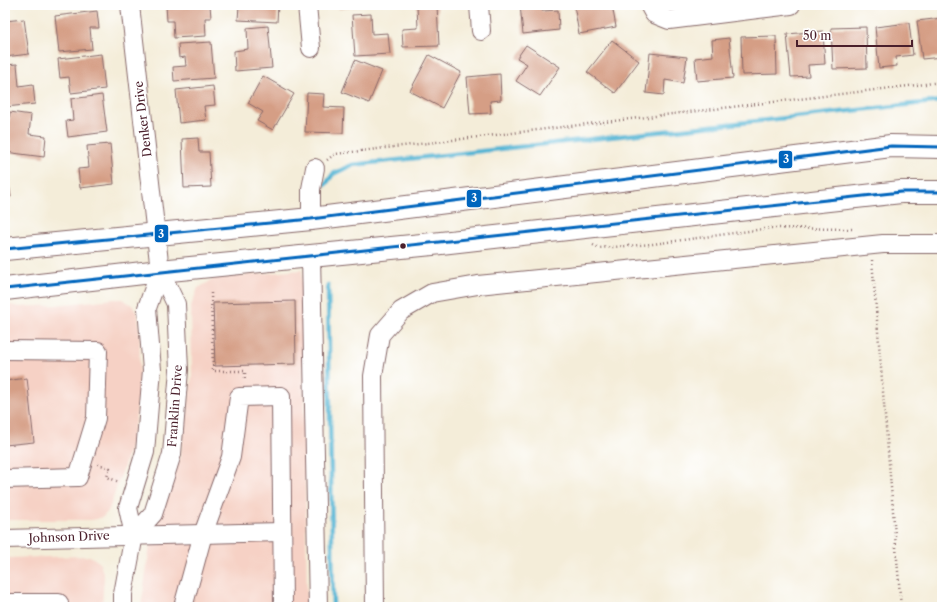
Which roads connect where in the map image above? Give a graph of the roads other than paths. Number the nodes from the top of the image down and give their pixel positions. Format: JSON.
{"nodes":[{"id":1,"x":130,"y":5,"type":"edge"},
{"id":2,"x":307,"y":5,"type":"edge"},
{"id":3,"x":479,"y":5,"type":"edge"},
{"id":4,"x":649,"y":5,"type":"edge"},
{"id":5,"x":791,"y":5,"type":"edge"},
{"id":6,"x":482,"y":31,"type":"dead end"},
{"id":7,"x":311,"y":48,"type":"dead end"},
{"id":8,"x":942,"y":147,"type":"edge"},
{"id":9,"x":315,"y":168,"type":"road end"},
{"id":10,"x":942,"y":192,"type":"edge"},
{"id":11,"x":311,"y":219,"type":"junction"},
{"id":12,"x":157,"y":233,"type":"junction"},
{"id":13,"x":942,"y":244,"type":"edge"},
{"id":14,"x":5,"y":249,"type":"edge"},
{"id":15,"x":312,"y":255,"type":"junction"},
{"id":16,"x":160,"y":271,"type":"junction"},
{"id":17,"x":5,"y":289,"type":"edge"},
{"id":18,"x":5,"y":350,"type":"edge"},
{"id":19,"x":5,"y":479,"type":"edge"},
{"id":20,"x":282,"y":532,"type":"junction"},
{"id":21,"x":203,"y":534,"type":"junction"},
{"id":22,"x":134,"y":535,"type":"junction"},
{"id":23,"x":5,"y":539,"type":"edge"},
{"id":24,"x":5,"y":603,"type":"edge"},
{"id":25,"x":59,"y":607,"type":"edge"},
{"id":26,"x":123,"y":607,"type":"edge"},
{"id":27,"x":183,"y":607,"type":"edge"},
{"id":28,"x":283,"y":607,"type":"edge"},
{"id":29,"x":318,"y":607,"type":"edge"},
{"id":30,"x":375,"y":607,"type":"edge"}],
"edges":[{"from":1,"to":12,"type":"street","name":"Denker Drive"},
{"from":2,"to":7,"type":"street"},
{"from":3,"to":6,"type":"street"},
{"from":4,"to":5,"type":"street"},
{"from":8,"to":11,"type":"main road"},
{"from":9,"to":11,"type":"street"},
{"from":10,"to":15,"type":"main road"},
{"from":11,"to":12,"type":"main road"},
{"from":12,"to":14,"type":"main road"},
{"from":12,"to":16,"type":"street","name":"Franklin Drive"},
{"from":13,"to":30,"type":"street"},
{"from":15,"to":16,"type":"main road"},
{"from":15,"to":29,"type":"street"},
{"from":16,"to":17,"type":"main road"},
{"from":16,"to":22,"type":"street","name":"Franklin Drive"},
{"from":16,"to":22,"type":"street","name":"Franklin Drive"},
{"from":18,"to":19,"type":"street"},
{"from":20,"to":21,"type":"street","name":"Johnson Drive"},
{"from":20,"to":21,"type":"street"},
{"from":20,"to":28,"type":"street"},
{"from":21,"to":22,"type":"street","name":"Johnson Drive"},
{"from":21,"to":27,"type":"street"},
{"from":22,"to":23,"type":"street","name":"Johnson Drive"},
{"from":22,"to":26,"type":"street","name":"Franklin Drive"},
{"from":24,"to":25,"type":"street"}]}
